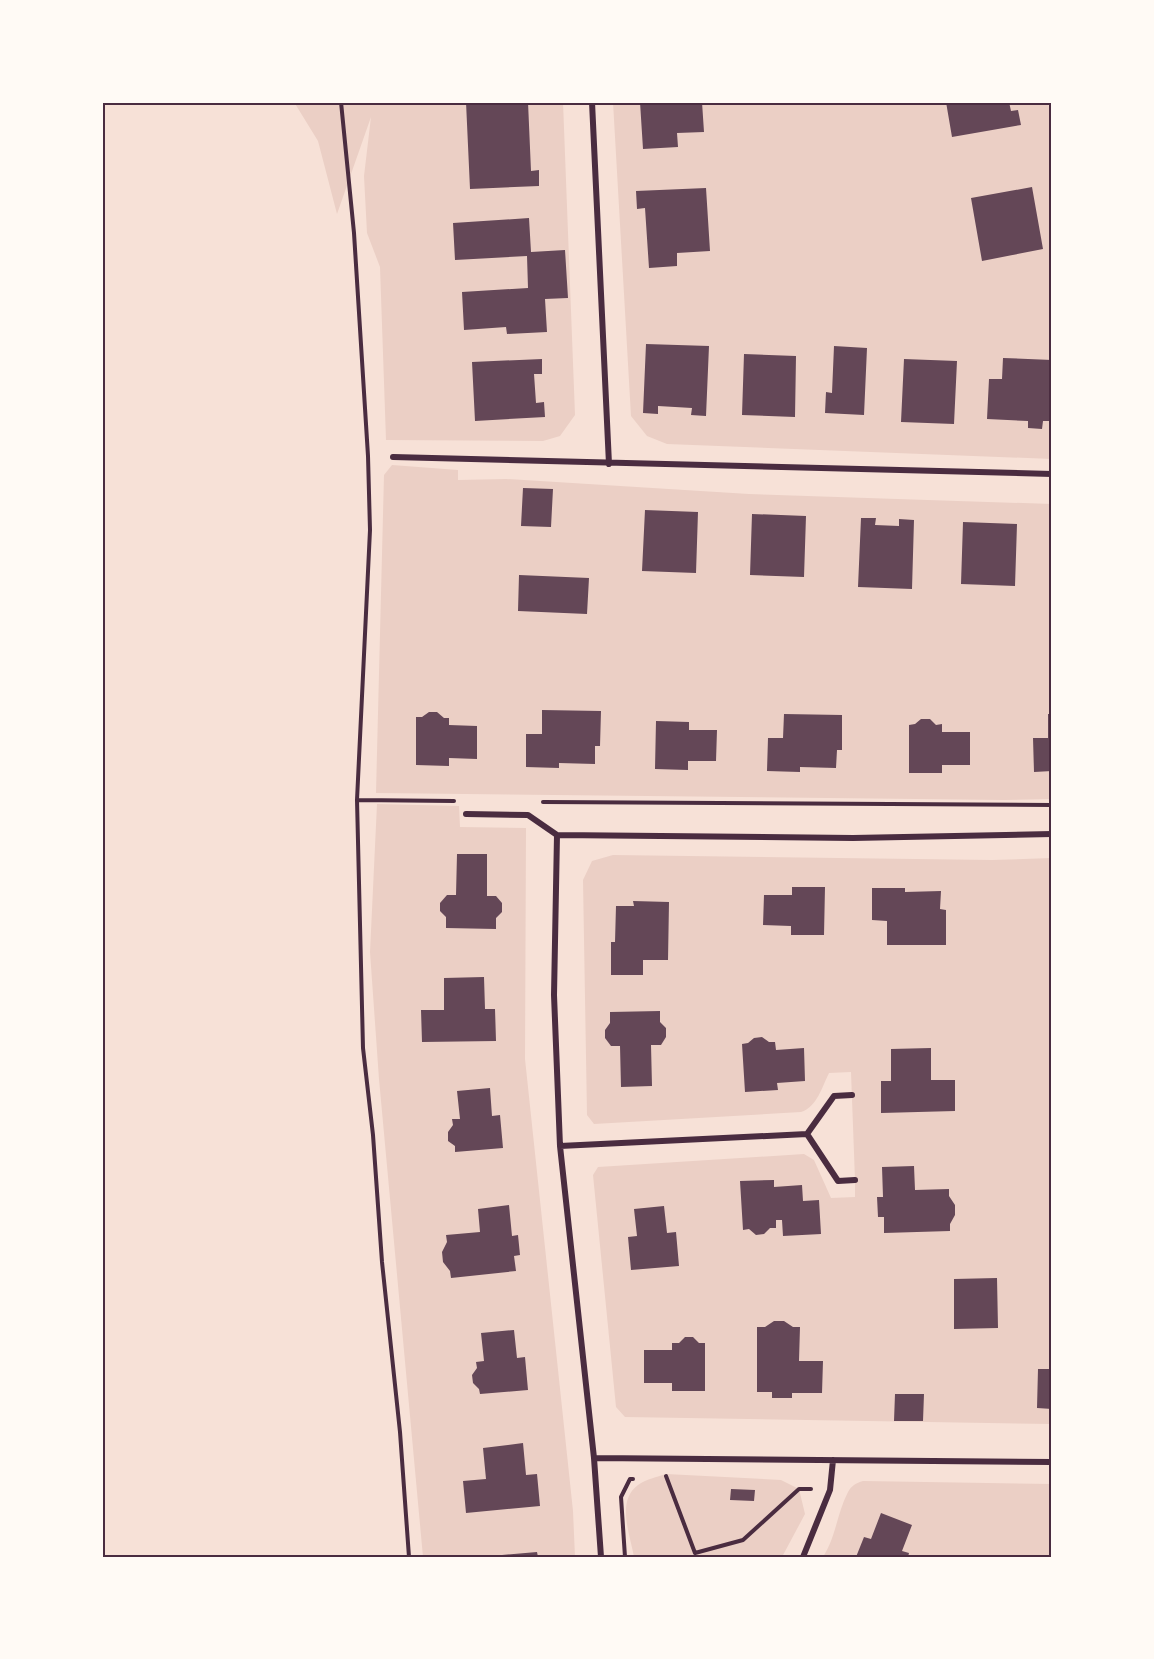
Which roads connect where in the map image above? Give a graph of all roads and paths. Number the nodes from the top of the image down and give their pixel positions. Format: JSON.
{"nodes":[{"id":1,"x":341,"y":102,"type":"edge"},
{"id":2,"x":592,"y":102,"type":"edge"},
{"id":3,"x":393,"y":458,"type":"dead end"},
{"id":4,"x":609,"y":464,"type":"junction"},
{"id":5,"x":1052,"y":474,"type":"edge"},
{"id":6,"x":357,"y":800,"type":"junction"},
{"id":7,"x":460,"y":801,"type":"dead end"},
{"id":8,"x":538,"y":802,"type":"dead end"},
{"id":9,"x":1052,"y":805,"type":"edge"},
{"id":10,"x":466,"y":814,"type":"dead end"},
{"id":11,"x":1052,"y":834,"type":"edge"},
{"id":12,"x":557,"y":835,"type":"junction"},
{"id":13,"x":852,"y":1095,"type":"dead end"},
{"id":14,"x":807,"y":1134,"type":"junction"},
{"id":15,"x":560,"y":1146,"type":"junction"},
{"id":16,"x":855,"y":1180,"type":"dead end"},
{"id":17,"x":594,"y":1458,"type":"junction"},
{"id":18,"x":832,"y":1460,"type":"junction"},
{"id":19,"x":1052,"y":1462,"type":"edge"},
{"id":20,"x":666,"y":1474,"type":"dead end"},
{"id":21,"x":642,"y":1478,"type":"dead end"},
{"id":22,"x":830,"y":1490,"type":"junction"},
{"id":23,"x":694,"y":1555,"type":"edge"},
{"id":24,"x":409,"y":1557,"type":"edge"},
{"id":25,"x":601,"y":1557,"type":"edge"},
{"id":26,"x":625,"y":1557,"type":"edge"},
{"id":27,"x":803,"y":1557,"type":"edge"}],
"edges":[{"from":1,"to":6,"type":"path"},
{"from":2,"to":4,"type":"street"},
{"from":3,"to":4,"type":"street"},
{"from":4,"to":5,"type":"street"},
{"from":6,"to":7,"type":"path"},
{"from":6,"to":24,"type":"path"},
{"from":8,"to":9,"type":"path"},
{"from":10,"to":12,"type":"street"},
{"from":11,"to":12,"type":"street"},
{"from":12,"to":15,"type":"street"},
{"from":13,"to":14,"type":"street"},
{"from":14,"to":15,"type":"street"},
{"from":14,"to":16,"type":"street"},
{"from":15,"to":17,"type":"street"},
{"from":17,"to":18,"type":"street"},
{"from":17,"to":25,"type":"street"},
{"from":18,"to":19,"type":"street"},
{"from":18,"to":22,"type":"street"},
{"from":20,"to":23,"type":"path"},
{"from":21,"to":26,"type":"path"},
{"from":22,"to":23,"type":"path"},
{"from":22,"to":27,"type":"street"}]}
